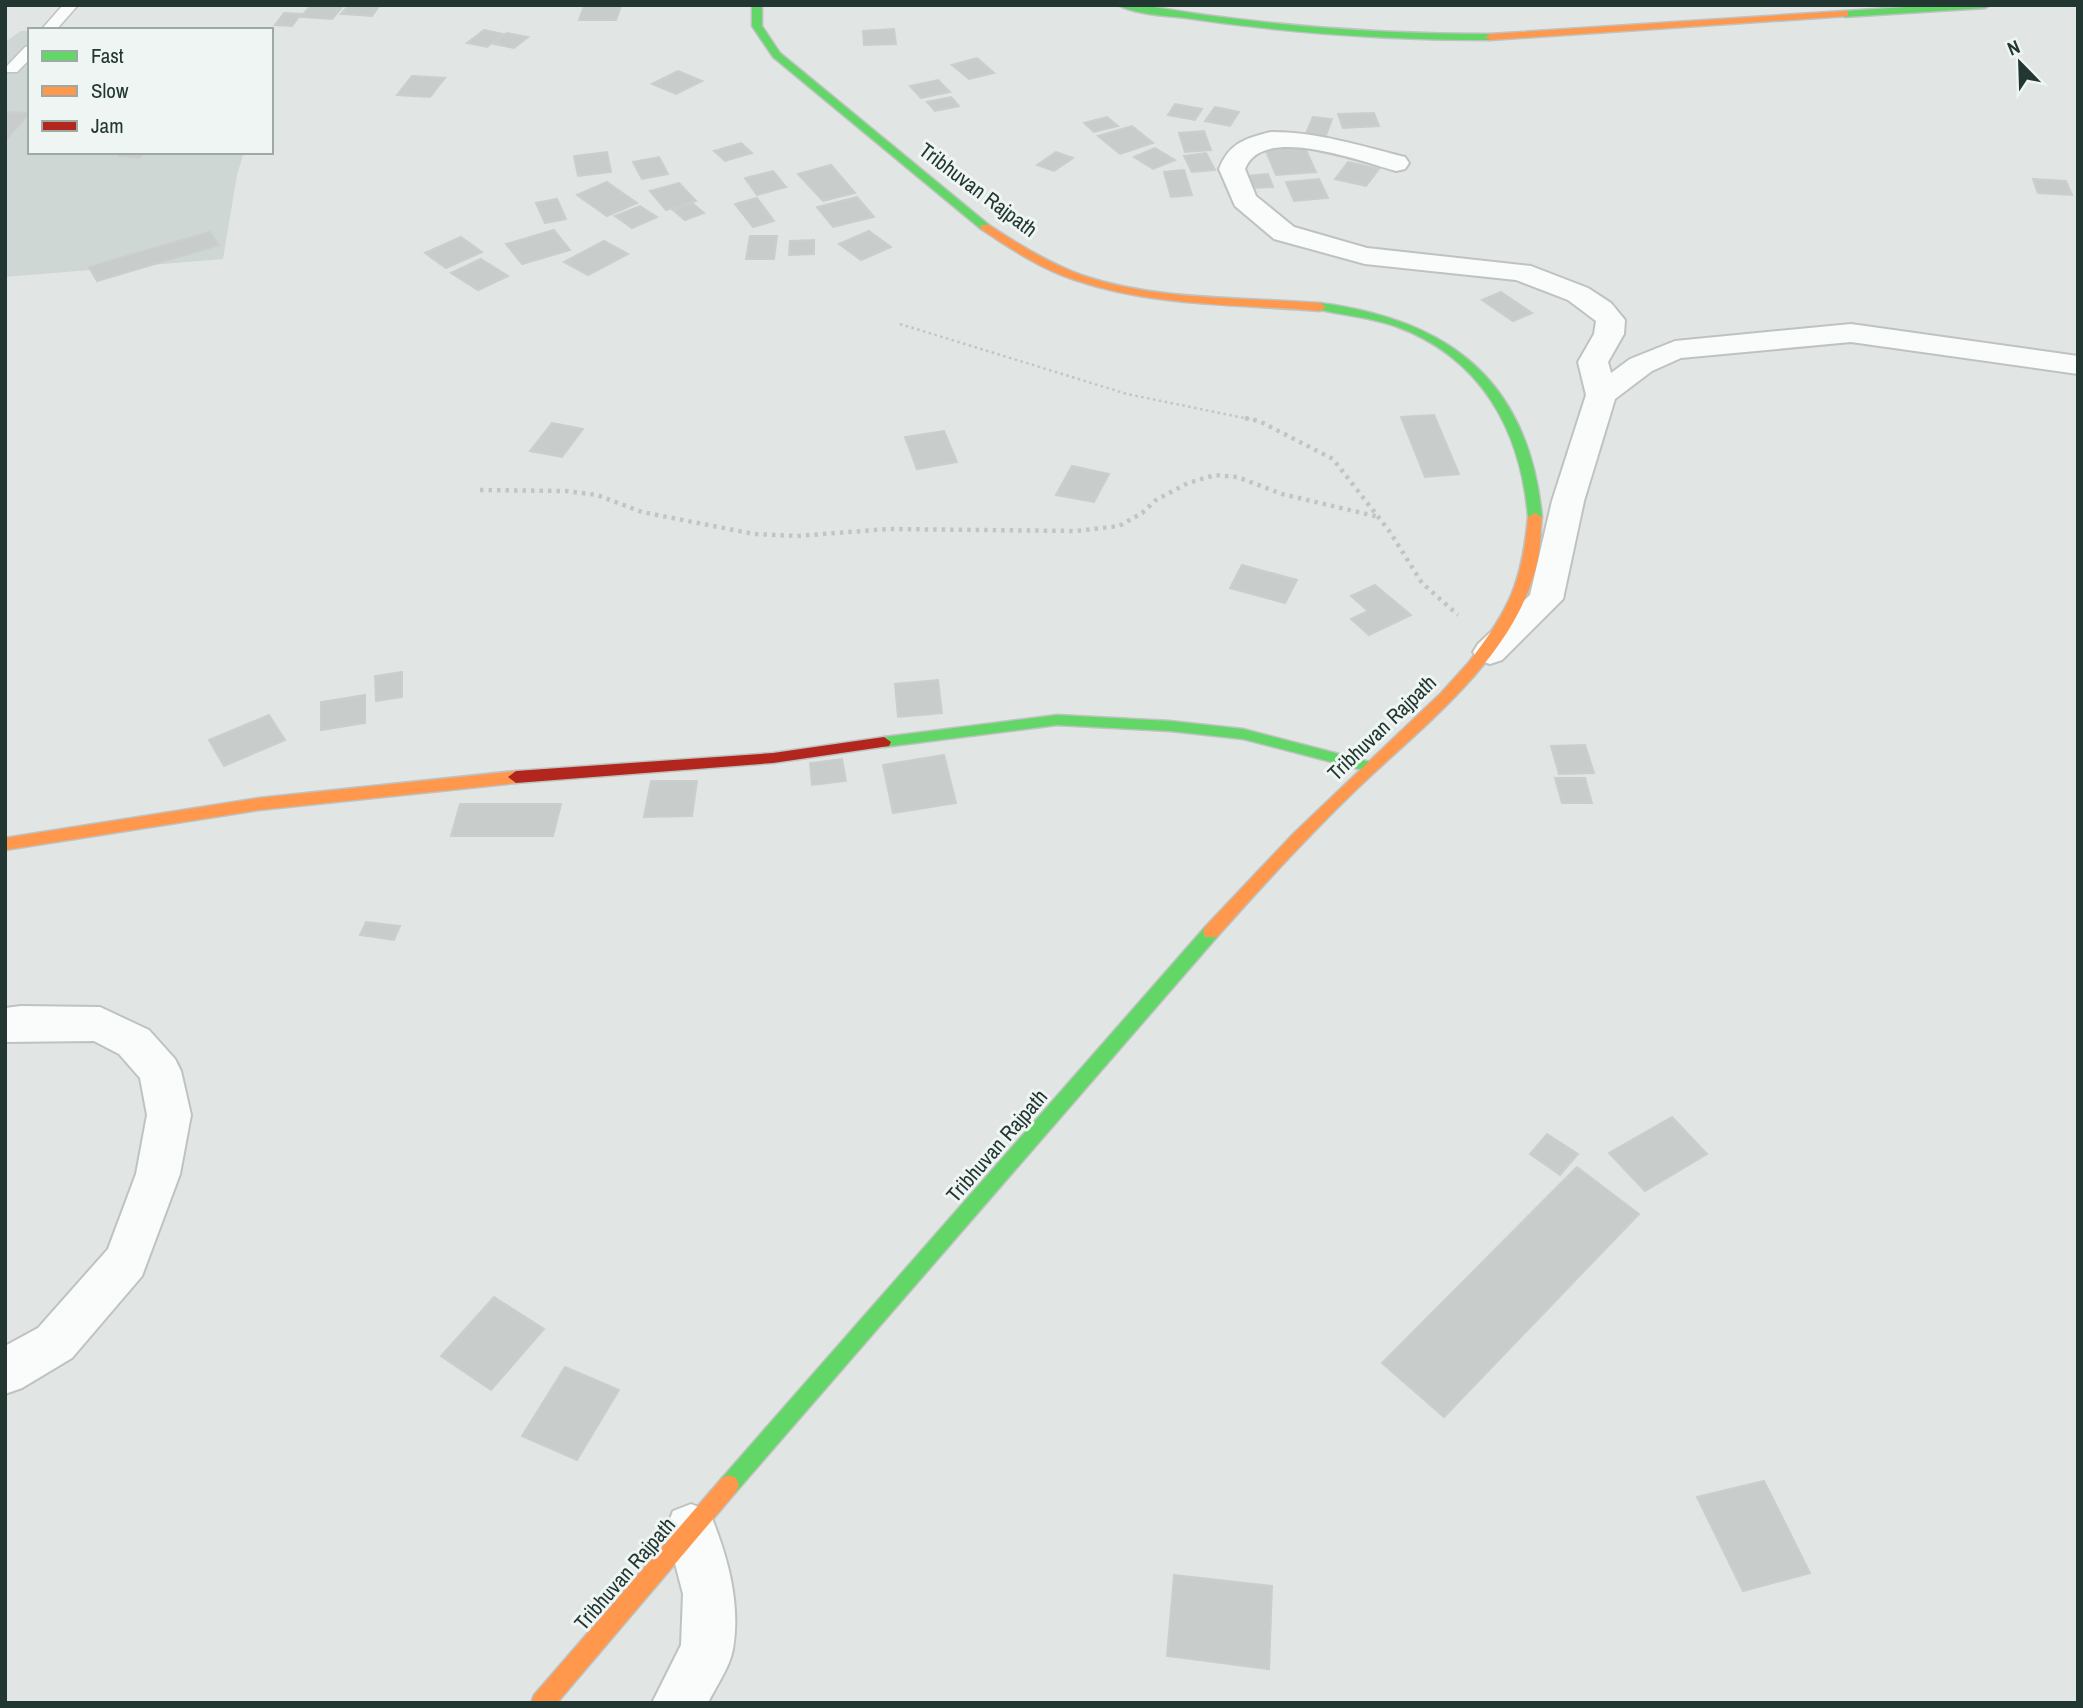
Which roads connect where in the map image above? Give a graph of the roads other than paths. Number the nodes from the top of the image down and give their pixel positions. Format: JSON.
{"nodes":[{"id":1,"x":71,"y":5,"type":"edge"},
{"id":2,"x":757,"y":5,"type":"edge"},
{"id":3,"x":1123,"y":5,"type":"edge"},
{"id":4,"x":1984,"y":5,"type":"edge"},
{"id":5,"x":50,"y":28,"type":"edge"},
{"id":6,"x":28,"y":52,"type":"edge"},
{"id":7,"x":12,"y":69,"type":"dead end"},
{"id":8,"x":1396,"y":163,"type":"dead end"},
{"id":9,"x":2078,"y":365,"type":"edge"},
{"id":10,"x":1601,"y":396,"type":"junction"},
{"id":11,"x":1486,"y":653,"type":"junction"},
{"id":12,"x":1370,"y":767,"type":"junction"},
{"id":13,"x":5,"y":844,"type":"edge"},
{"id":14,"x":5,"y":1025,"type":"edge"},
{"id":15,"x":5,"y":1372,"type":"edge"},
{"id":16,"x":691,"y":1529,"type":"junction"},
{"id":17,"x":542,"y":1703,"type":"edge"},
{"id":18,"x":679,"y":1703,"type":"edge"}],
"edges":[{"from":1,"to":5,"type":"lane"},
{"from":2,"to":11,"type":"main road","name":"Tribhuvan Rajpath"},
{"from":3,"to":4,"type":"main road"},
{"from":6,"to":7,"type":"lane"},
{"from":8,"to":10,"type":"street"},
{"from":9,"to":10,"type":"street"},
{"from":10,"to":11,"type":"street"},
{"from":11,"to":12,"type":"main road","name":"Tribhuvan Rajpath"},
{"from":12,"to":13,"type":"main road"},
{"from":12,"to":16,"type":"main road","name":"Tribhuvan Rajpath"},
{"from":14,"to":15,"type":"street"},
{"from":16,"to":17,"type":"main road","name":"Tribhuvan Rajpath"},
{"from":16,"to":18,"type":"street"}]}
